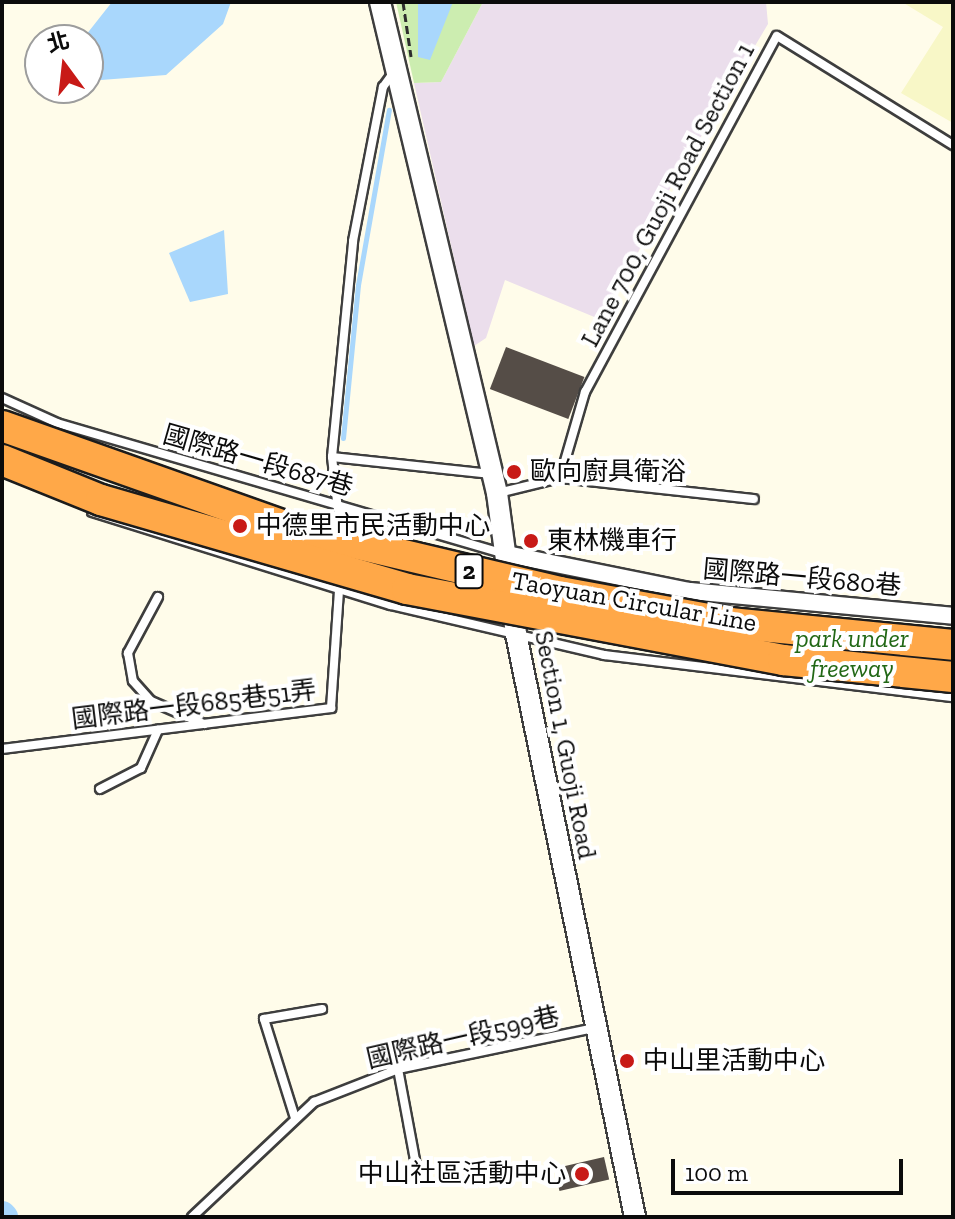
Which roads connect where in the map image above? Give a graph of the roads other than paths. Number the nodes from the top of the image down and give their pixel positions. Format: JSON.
{"nodes":[{"id":1,"x":380,"y":2,"type":"edge"},
{"id":2,"x":396,"y":68,"type":"junction"},
{"id":3,"x":953,"y":145,"type":"edge"},
{"id":4,"x":2,"y":398,"type":"edge"},
{"id":5,"x":2,"y":426,"type":"edge"},
{"id":6,"x":332,"y":457,"type":"junction"},
{"id":7,"x":2,"y":460,"type":"edge"},
{"id":8,"x":560,"y":478,"type":"junction"},
{"id":9,"x":495,"y":484,"type":"junction"},
{"id":10,"x":754,"y":499,"type":"dead end"},
{"id":11,"x":74,"y":505,"type":"dead end"},
{"id":12,"x":342,"y":506,"type":"junction"},
{"id":13,"x":341,"y":548,"type":"dead end"},
{"id":14,"x":506,"y":554,"type":"junction"},
{"id":15,"x":341,"y":562,"type":"dead end"},
{"id":16,"x":340,"y":590,"type":"junction"},
{"id":17,"x":158,"y":597,"type":"dead end"},
{"id":18,"x":953,"y":616,"type":"edge"},
{"id":19,"x":516,"y":634,"type":"junction"},
{"id":20,"x":953,"y":645,"type":"edge"},
{"id":21,"x":953,"y":677,"type":"edge"},
{"id":22,"x":953,"y":697,"type":"edge"},
{"id":23,"x":205,"y":724,"type":"junction"},
{"id":24,"x":158,"y":730,"type":"junction"},
{"id":25,"x":2,"y":749,"type":"edge"},
{"id":26,"x":100,"y":789,"type":"dead end"},
{"id":27,"x":322,"y":1009,"type":"dead end"},
{"id":28,"x":599,"y":1026,"type":"junction"},
{"id":29,"x":398,"y":1069,"type":"junction"},
{"id":30,"x":295,"y":1118,"type":"junction"},
{"id":31,"x":416,"y":1165,"type":"dead end"},
{"id":32,"x":192,"y":1217,"type":"edge"},
{"id":33,"x":635,"y":1217,"type":"edge"}],
"edges":[{"from":1,"to":2,"type":"street","name":"Section 1, Guoji Road"},
{"from":2,"to":6,"type":"lane"},
{"from":2,"to":9,"type":"street","name":"Section 1, Guoji Road"},
{"from":3,"to":8,"type":"lane","name":"Lane 700, Guoji Road Section 1"},
{"from":4,"to":12,"type":"lane","name":"國際路一段687巷"},
{"from":5,"to":20,"type":"highway","name":"Taoyuan Circular Line","number":"2","bridge":true},
{"from":6,"to":9,"type":"lane"},
{"from":6,"to":12,"type":"lane"},
{"from":7,"to":21,"type":"highway","name":"Taoyuan Circular Line","number":"2","bridge":true},
{"from":8,"to":9,"type":"lane"},
{"from":8,"to":10,"type":"lane"},
{"from":9,"to":14,"type":"street","name":"Section 1, Guoji Road"},
{"from":11,"to":16,"type":"lane"},
{"from":12,"to":13,"type":"lane"},
{"from":12,"to":14,"type":"lane","name":"國際路一段687巷"},
{"from":14,"to":18,"type":"street","name":"國際路一段680巷"},
{"from":14,"to":19,"type":"street","name":"Section 1, Guoji Road"},
{"from":15,"to":16,"type":"lane","name":"國際路一段685巷51弄"},
{"from":16,"to":19,"type":"lane"},
{"from":16,"to":23,"type":"lane","name":"國際路一段685巷51弄"},
{"from":17,"to":23,"type":"lane"},
{"from":19,"to":22,"type":"lane"},
{"from":19,"to":28,"type":"street","name":"Section 1, Guoji Road"},
{"from":23,"to":24,"type":"lane","name":"國際路一段685巷51弄"},
{"from":24,"to":25,"type":"lane","name":"國際路一段685巷51弄"},
{"from":24,"to":26,"type":"lane"},
{"from":27,"to":30,"type":"lane"},
{"from":28,"to":29,"type":"lane","name":"國際路一段599巷"},
{"from":28,"to":33,"type":"street","name":"Section 1, Guoji Road"},
{"from":29,"to":30,"type":"lane","name":"國際路一段599巷"},
{"from":29,"to":31,"type":"lane"},
{"from":30,"to":32,"type":"lane","name":"國際路一段599巷"}]}
